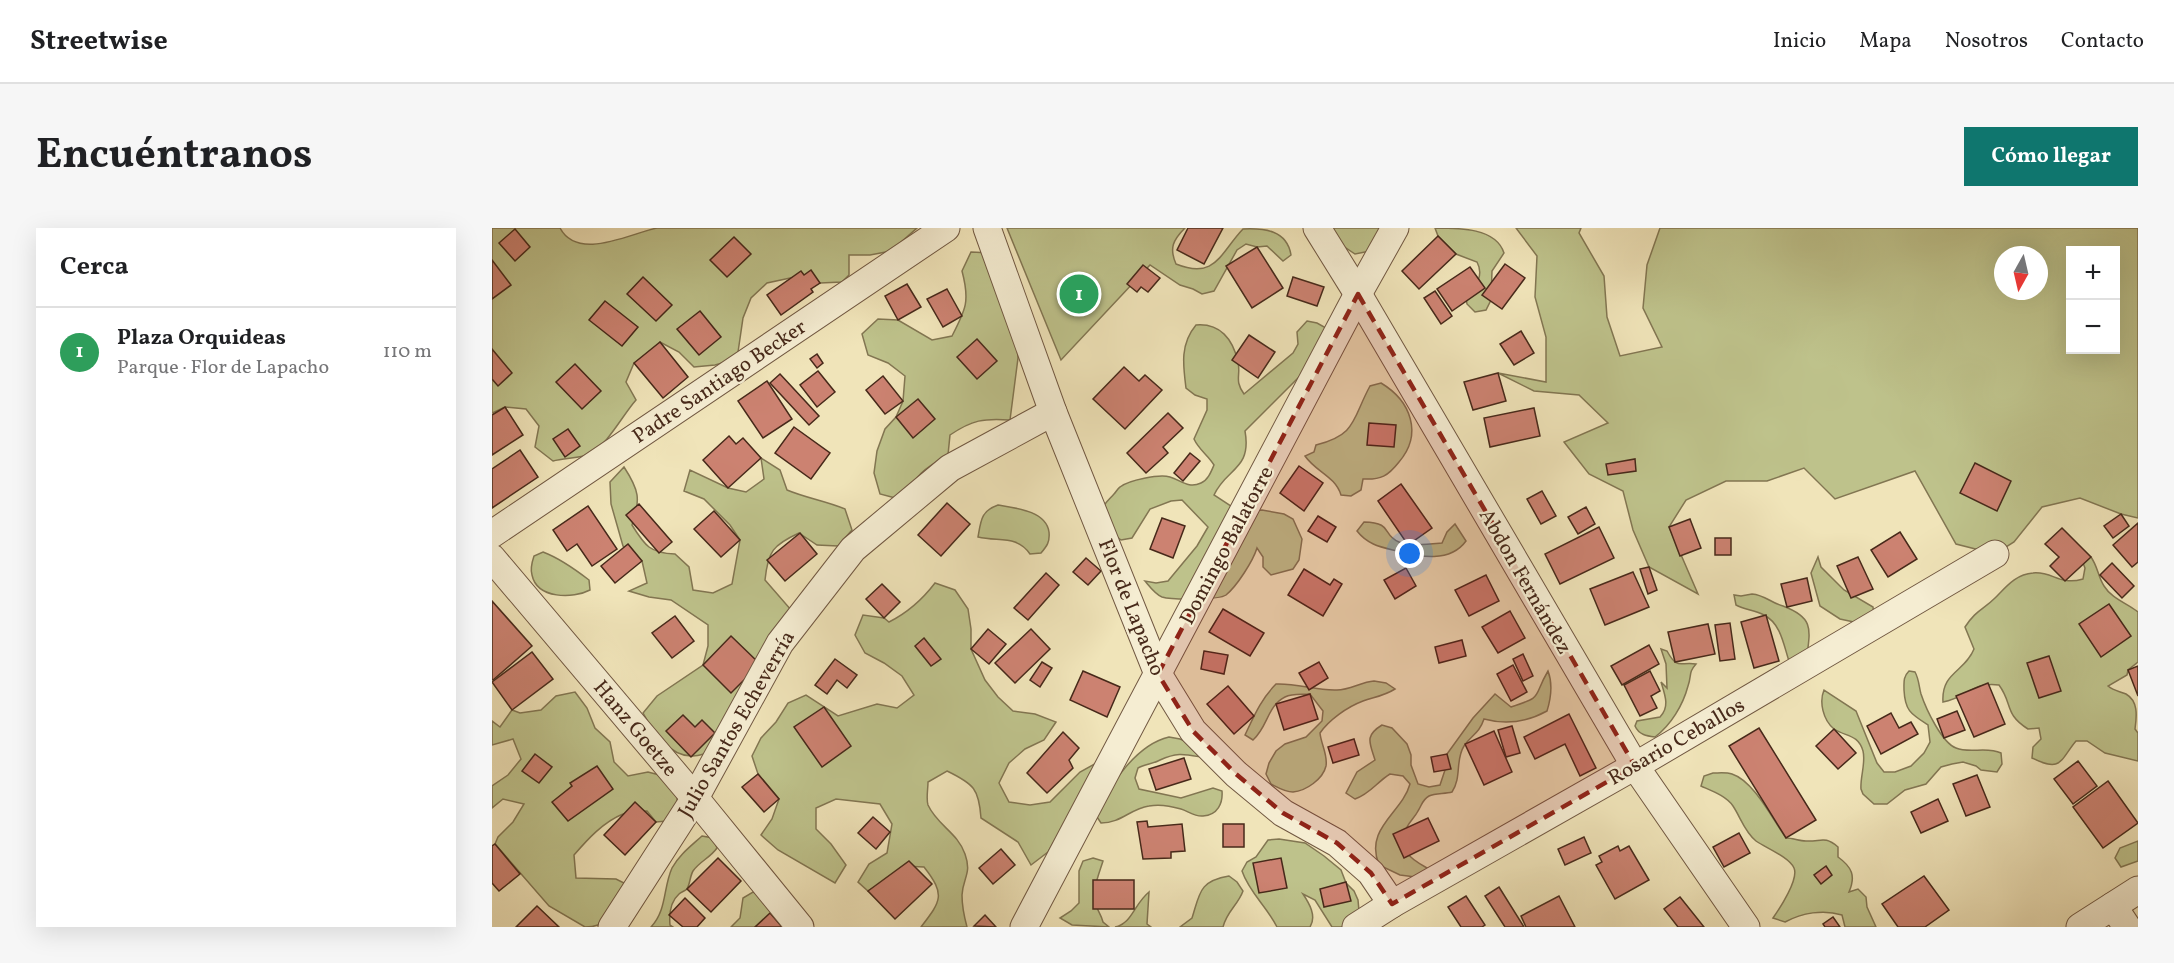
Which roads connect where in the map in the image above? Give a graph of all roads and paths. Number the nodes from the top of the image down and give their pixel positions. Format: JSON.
{"nodes":[{"id":1,"x":946,"y":228,"type":"edge"},
{"id":2,"x":987,"y":228,"type":"edge"},
{"id":3,"x":1317,"y":228,"type":"edge"},
{"id":4,"x":1395,"y":228,"type":"edge"},
{"id":5,"x":1358,"y":294,"type":"junction"},
{"id":6,"x":1053,"y":412,"type":"junction"},
{"id":7,"x":492,"y":534,"type":"edge"},
{"id":8,"x":1995,"y":554,"type":"dead end"},
{"id":9,"x":492,"y":558,"type":"edge"},
{"id":10,"x":1158,"y":674,"type":"junction"},
{"id":11,"x":1635,"y":766,"type":"junction"},
{"id":12,"x":695,"y":798,"type":"junction"},
{"id":13,"x":2138,"y":890,"type":"edge"},
{"id":14,"x":1392,"y":904,"type":"junction"},
{"id":15,"x":2120,"y":916,"type":"edge"},
{"id":16,"x":612,"y":927,"type":"edge"},
{"id":17,"x":800,"y":927,"type":"edge"},
{"id":18,"x":1024,"y":927,"type":"edge"},
{"id":19,"x":1356,"y":927,"type":"edge"},
{"id":20,"x":1746,"y":927,"type":"edge"},
{"id":21,"x":2080,"y":927,"type":"edge"}],
"edges":[{"from":1,"to":7,"type":"street","name":"Padre Santiago Becker"},
{"from":2,"to":6,"type":"street","name":"Flor de Lapacho"},
{"from":3,"to":5,"type":"street","name":"Abdon Fernández"},
{"from":4,"to":5,"type":"street","name":"Domingo Balatorre"},
{"from":5,"to":10,"type":"street","name":"Domingo Balatorre"},
{"from":5,"to":11,"type":"street","name":"Abdon Fernández"},
{"from":6,"to":10,"type":"street","name":"Flor de Lapacho"},
{"from":6,"to":12,"type":"street","name":"Julio Santos Echeverría"},
{"from":8,"to":11,"type":"street","name":"Rosario Ceballos"},
{"from":9,"to":12,"type":"street","name":"Hanz Goetze"},
{"from":10,"to":14,"type":"street","name":"Flor de Lapacho"},
{"from":10,"to":18,"type":"street","name":"Domingo Balatorre"},
{"from":11,"to":14,"type":"street","name":"Rosario Ceballos"},
{"from":11,"to":20,"type":"street","name":"Abdon Fernández"},
{"from":12,"to":16,"type":"street","name":"Julio Santos Echeverría"},
{"from":12,"to":17,"type":"street","name":"Hanz Goetze"},
{"from":13,"to":15,"type":"street"},
{"from":14,"to":19,"type":"street","name":"Rosario Ceballos"},
{"from":15,"to":21,"type":"street"}]}
